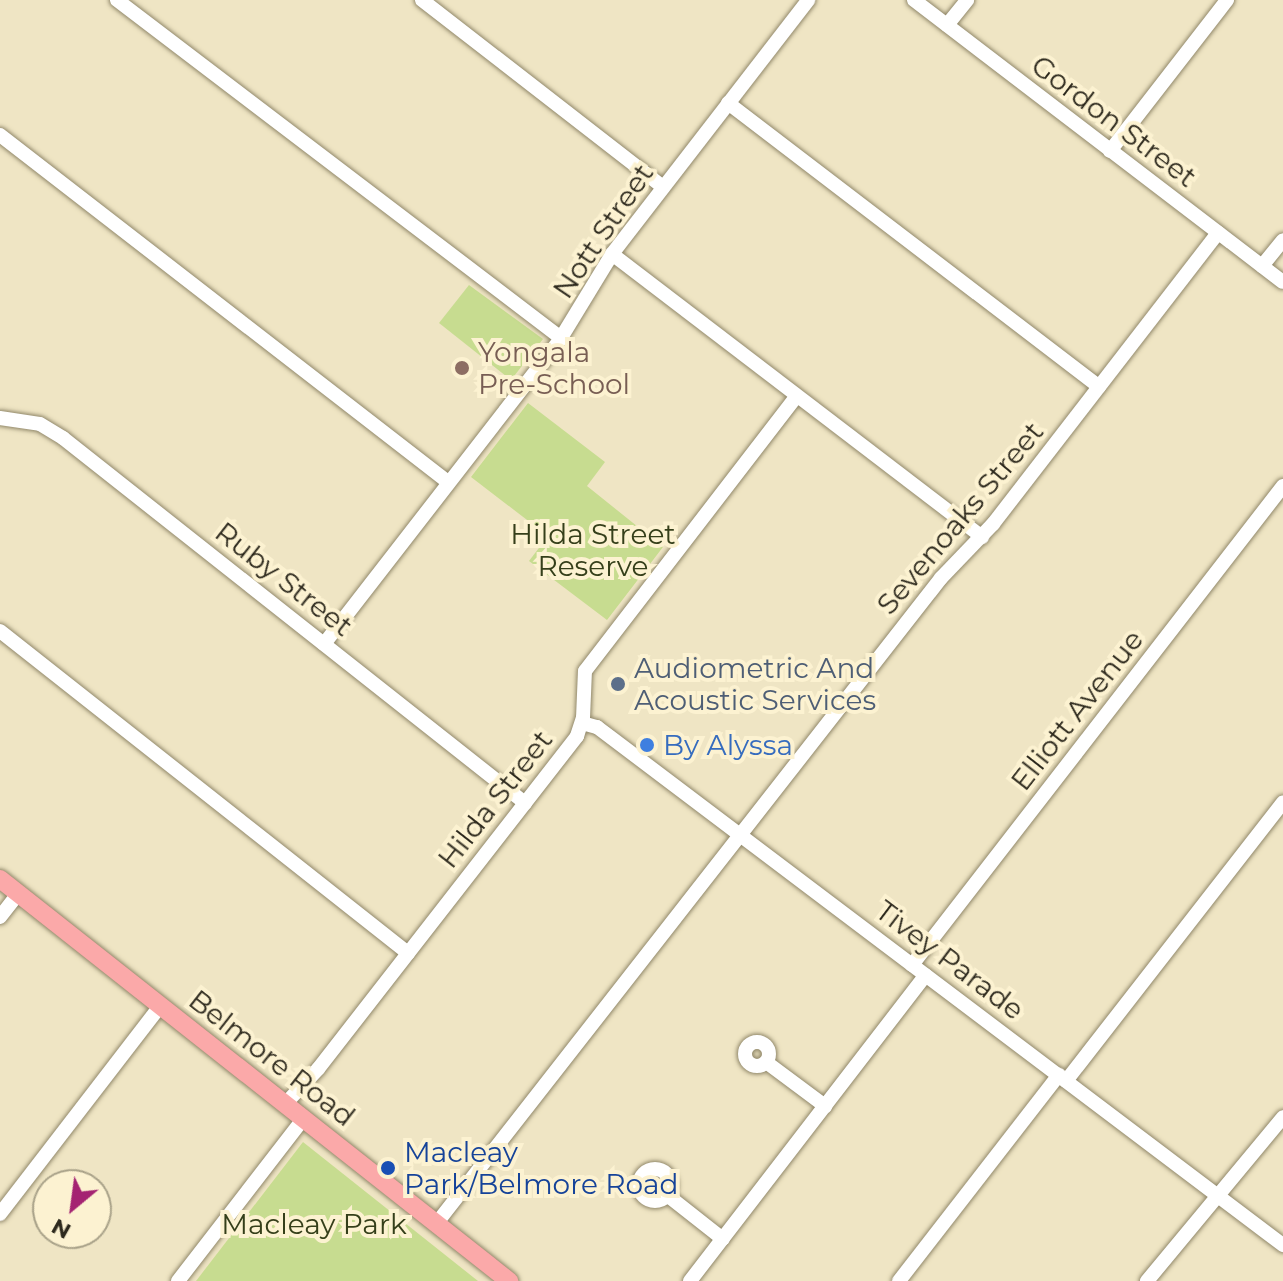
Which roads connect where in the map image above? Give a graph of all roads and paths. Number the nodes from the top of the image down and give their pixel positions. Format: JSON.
{"nodes":[{"id":1,"x":117,"y":0,"type":"edge"},
{"id":2,"x":422,"y":0,"type":"edge"},
{"id":3,"x":808,"y":0,"type":"edge"},
{"id":4,"x":914,"y":0,"type":"edge"},
{"id":5,"x":967,"y":0,"type":"edge"},
{"id":6,"x":1227,"y":0,"type":"edge"},
{"id":7,"x":947,"y":25,"type":"junction"},
{"id":8,"x":728,"y":103,"type":"junction"},
{"id":9,"x":0,"y":135,"type":"edge"},
{"id":10,"x":1110,"y":151,"type":"junction"},
{"id":11,"x":663,"y":187,"type":"junction"},
{"id":12,"x":1218,"y":233,"type":"junction"},
{"id":13,"x":1283,"y":240,"type":"edge"},
{"id":14,"x":612,"y":254,"type":"junction"},
{"id":15,"x":1262,"y":266,"type":"junction"},
{"id":16,"x":1283,"y":282,"type":"edge"},
{"id":17,"x":561,"y":338,"type":"junction"},
{"id":18,"x":1099,"y":387,"type":"junction"},
{"id":19,"x":797,"y":396,"type":"junction"},
{"id":20,"x":0,"y":418,"type":"edge"},
{"id":21,"x":448,"y":482,"type":"junction"},
{"id":22,"x":1283,"y":486,"type":"edge"},
{"id":23,"x":982,"y":537,"type":"junction"},
{"id":24,"x":0,"y":631,"type":"edge"},
{"id":25,"x":324,"y":644,"type":"junction"},
{"id":26,"x":582,"y":723,"type":"junction"},
{"id":27,"x":1283,"y":802,"type":"edge"},
{"id":28,"x":525,"y":803,"type":"junction"},
{"id":29,"x":740,"y":835,"type":"junction"},
{"id":30,"x":0,"y":879,"type":"edge"},
{"id":31,"x":18,"y":894,"type":"junction"},
{"id":32,"x":0,"y":917,"type":"edge"},
{"id":33,"x":408,"y":953,"type":"junction"},
{"id":34,"x":912,"y":965,"type":"junction"},
{"id":35,"x":926,"y":975,"type":"junction"},
{"id":36,"x":160,"y":1006,"type":"junction"},
{"id":37,"x":766,"y":1062,"type":"dead end"},
{"id":38,"x":1062,"y":1078,"type":"junction"},
{"id":39,"x":825,"y":1106,"type":"junction"},
{"id":40,"x":294,"y":1111,"type":"junction"},
{"id":41,"x":1283,"y":1117,"type":"edge"},
{"id":42,"x":1215,"y":1194,"type":"junction"},
{"id":43,"x":667,"y":1195,"type":"dead end"},
{"id":44,"x":0,"y":1214,"type":"edge"},
{"id":45,"x":436,"y":1224,"type":"junction"},
{"id":46,"x":723,"y":1239,"type":"junction"},
{"id":47,"x":1283,"y":1245,"type":"edge"},
{"id":48,"x":178,"y":1281,"type":"edge"},
{"id":49,"x":509,"y":1281,"type":"edge"},
{"id":50,"x":690,"y":1281,"type":"edge"},
{"id":51,"x":899,"y":1281,"type":"edge"},
{"id":52,"x":1147,"y":1281,"type":"edge"}],
"edges":[{"from":1,"to":17,"type":"street"},
{"from":2,"to":11,"type":"street"},
{"from":3,"to":8,"type":"street","name":"Nott Street"},
{"from":4,"to":7,"type":"street","name":"Gordon Street"},
{"from":5,"to":7,"type":"street"},
{"from":6,"to":10,"type":"street"},
{"from":7,"to":10,"type":"street","name":"Gordon Street"},
{"from":8,"to":11,"type":"street","name":"Nott Street"},
{"from":8,"to":18,"type":"street"},
{"from":9,"to":21,"type":"street"},
{"from":10,"to":12,"type":"street","name":"Gordon Street"},
{"from":11,"to":14,"type":"street","name":"Nott Street"},
{"from":12,"to":15,"type":"street","name":"Gordon Street"},
{"from":12,"to":18,"type":"street","name":"Sevenoaks Street"},
{"from":13,"to":15,"type":"street"},
{"from":14,"to":17,"type":"street","name":"Nott Street"},
{"from":14,"to":19,"type":"street"},
{"from":15,"to":16,"type":"street","name":"Gordon Street"},
{"from":17,"to":21,"type":"street","name":"Nott Street"},
{"from":18,"to":23,"type":"street","name":"Sevenoaks Street"},
{"from":19,"to":23,"type":"street"},
{"from":19,"to":26,"type":"street","name":"Hilda Street"},
{"from":20,"to":25,"type":"street","name":"Ruby Street"},
{"from":21,"to":25,"type":"street","name":"Nott Street"},
{"from":22,"to":34,"type":"street","name":"Elliott Avenue"},
{"from":23,"to":29,"type":"street","name":"Sevenoaks Street"},
{"from":24,"to":33,"type":"street"},
{"from":25,"to":28,"type":"street","name":"Ruby Street"},
{"from":26,"to":28,"type":"street","name":"Hilda Street"},
{"from":26,"to":29,"type":"street","name":"Tivey Parade"},
{"from":27,"to":38,"type":"street"},
{"from":28,"to":33,"type":"street","name":"Hilda Street"},
{"from":29,"to":34,"type":"street","name":"Tivey Parade"},
{"from":29,"to":45,"type":"street","name":"Sevenoaks Street"},
{"from":30,"to":31,"type":"main road","name":"Belmore Road"},
{"from":31,"to":32,"type":"street"},
{"from":31,"to":36,"type":"main road","name":"Belmore Road"},
{"from":33,"to":40,"type":"street","name":"Hilda Street"},
{"from":34,"to":35,"type":"street","name":"Tivey Parade"},
{"from":35,"to":38,"type":"street","name":"Tivey Parade"},
{"from":35,"to":39,"type":"street"},
{"from":36,"to":40,"type":"main road","name":"Belmore Road"},
{"from":36,"to":44,"type":"street"},
{"from":37,"to":39,"type":"street"},
{"from":38,"to":42,"type":"street","name":"Tivey Parade"},
{"from":38,"to":51,"type":"street"},
{"from":39,"to":46,"type":"street"},
{"from":40,"to":45,"type":"main road","name":"Belmore Road"},
{"from":40,"to":48,"type":"street","name":"Hilda Street"},
{"from":41,"to":42,"type":"street"},
{"from":42,"to":47,"type":"street","name":"Tivey Parade"},
{"from":42,"to":52,"type":"street"},
{"from":43,"to":46,"type":"street"},
{"from":45,"to":49,"type":"main road","name":"Belmore Road"},
{"from":46,"to":50,"type":"street"}]}
